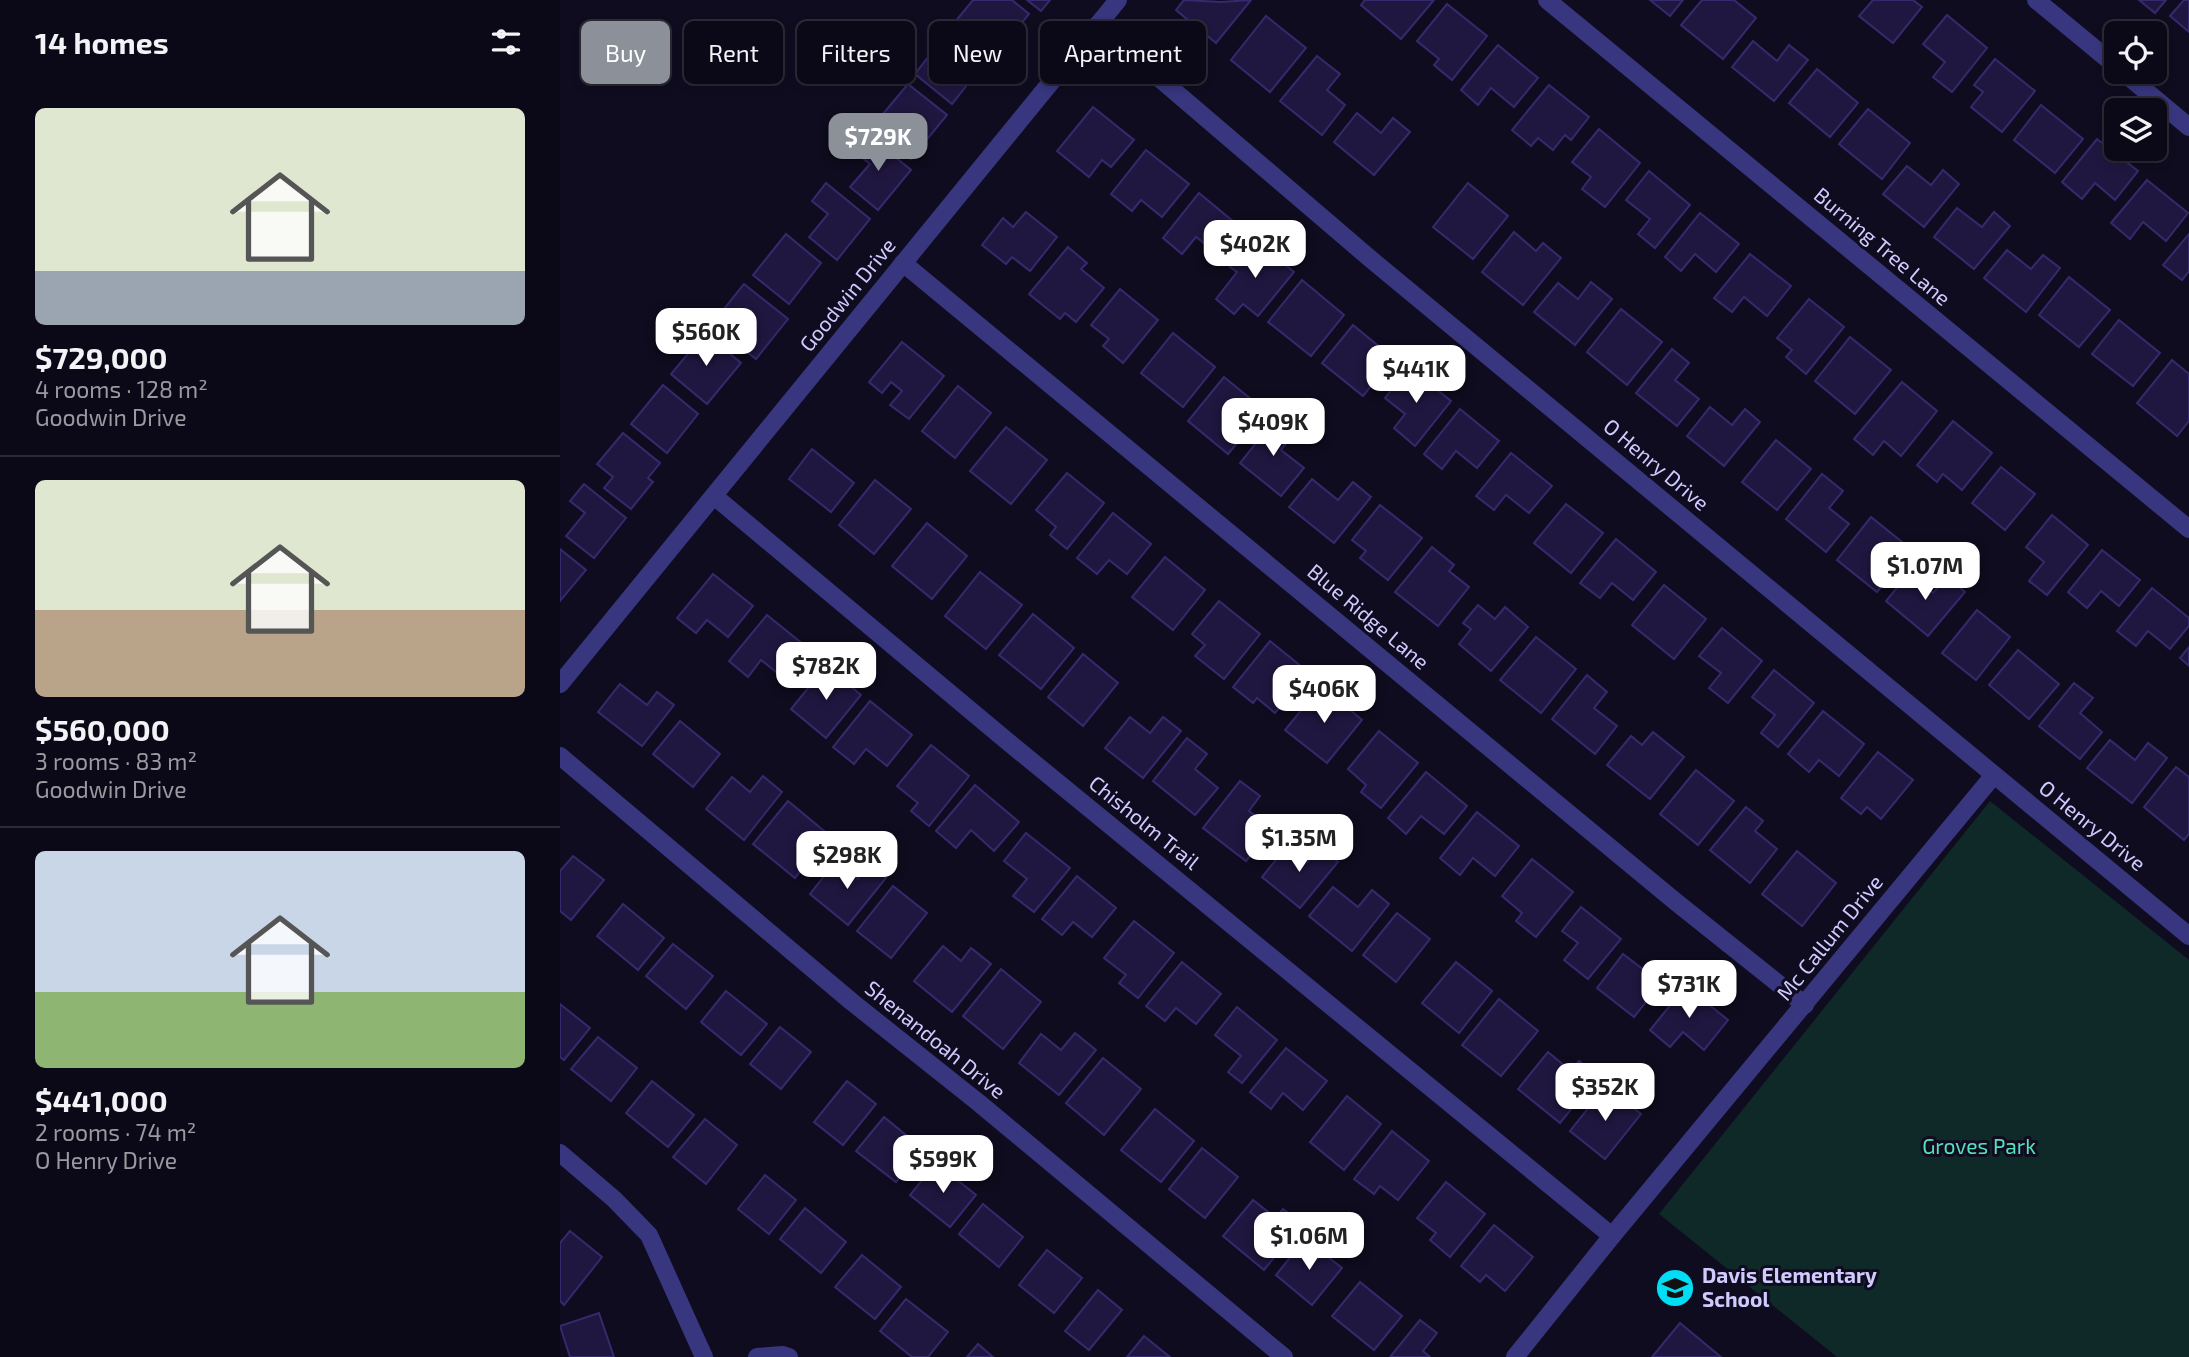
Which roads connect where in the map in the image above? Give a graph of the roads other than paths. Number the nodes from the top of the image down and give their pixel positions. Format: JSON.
{"nodes":[{"id":1,"x":1118,"y":0,"type":"edge"},
{"id":2,"x":1547,"y":0,"type":"edge"},
{"id":3,"x":2036,"y":0,"type":"edge"},
{"id":4,"x":1100,"y":21,"type":"edge"},
{"id":5,"x":2104,"y":56,"type":"edge"},
{"id":6,"x":1049,"y":84,"type":"edge"},
{"id":7,"x":1166,"y":84,"type":"edge"},
{"id":8,"x":2137,"y":84,"type":"edge"},
{"id":9,"x":2189,"y":127,"type":"edge"},
{"id":10,"x":904,"y":264,"type":"junction"},
{"id":11,"x":714,"y":496,"type":"junction"},
{"id":12,"x":2189,"y":529,"type":"edge"},
{"id":13,"x":560,"y":684,"type":"edge"},
{"id":14,"x":560,"y":756,"type":"edge"},
{"id":15,"x":1994,"y":775,"type":"junction"},
{"id":16,"x":2189,"y":936,"type":"edge"},
{"id":17,"x":1805,"y":1005,"type":"junction"},
{"id":18,"x":560,"y":1153,"type":"edge"},
{"id":19,"x":1612,"y":1236,"type":"junction"},
{"id":20,"x":704,"y":1357,"type":"edge"},
{"id":21,"x":757,"y":1357,"type":"edge"},
{"id":22,"x":789,"y":1357,"type":"edge"},
{"id":23,"x":1284,"y":1357,"type":"edge"},
{"id":24,"x":1515,"y":1357,"type":"edge"}],
"edges":[{"from":1,"to":4,"type":"street","name":"Goodwin Drive"},
{"from":2,"to":12,"type":"street","name":"Burning Tree Lane"},
{"from":3,"to":5,"type":"street"},
{"from":6,"to":10,"type":"street","name":"Goodwin Drive"},
{"from":7,"to":15,"type":"street","name":"O Henry Drive"},
{"from":8,"to":9,"type":"street"},
{"from":10,"to":11,"type":"street","name":"Goodwin Drive"},
{"from":10,"to":17,"type":"street","name":"Blue Ridge Lane"},
{"from":11,"to":13,"type":"street","name":"Goodwin Drive"},
{"from":11,"to":19,"type":"street","name":"Chisholm Trail"},
{"from":14,"to":23,"type":"street","name":"Shenandoah Drive"},
{"from":15,"to":16,"type":"street","name":"O Henry Drive"},
{"from":15,"to":17,"type":"street","name":"Mc Callum Drive"},
{"from":17,"to":19,"type":"street","name":"Mc Callum Drive"},
{"from":18,"to":20,"type":"street"},
{"from":19,"to":24,"type":"street","name":"Mc Callum Drive"},
{"from":21,"to":22,"type":"street"}]}
